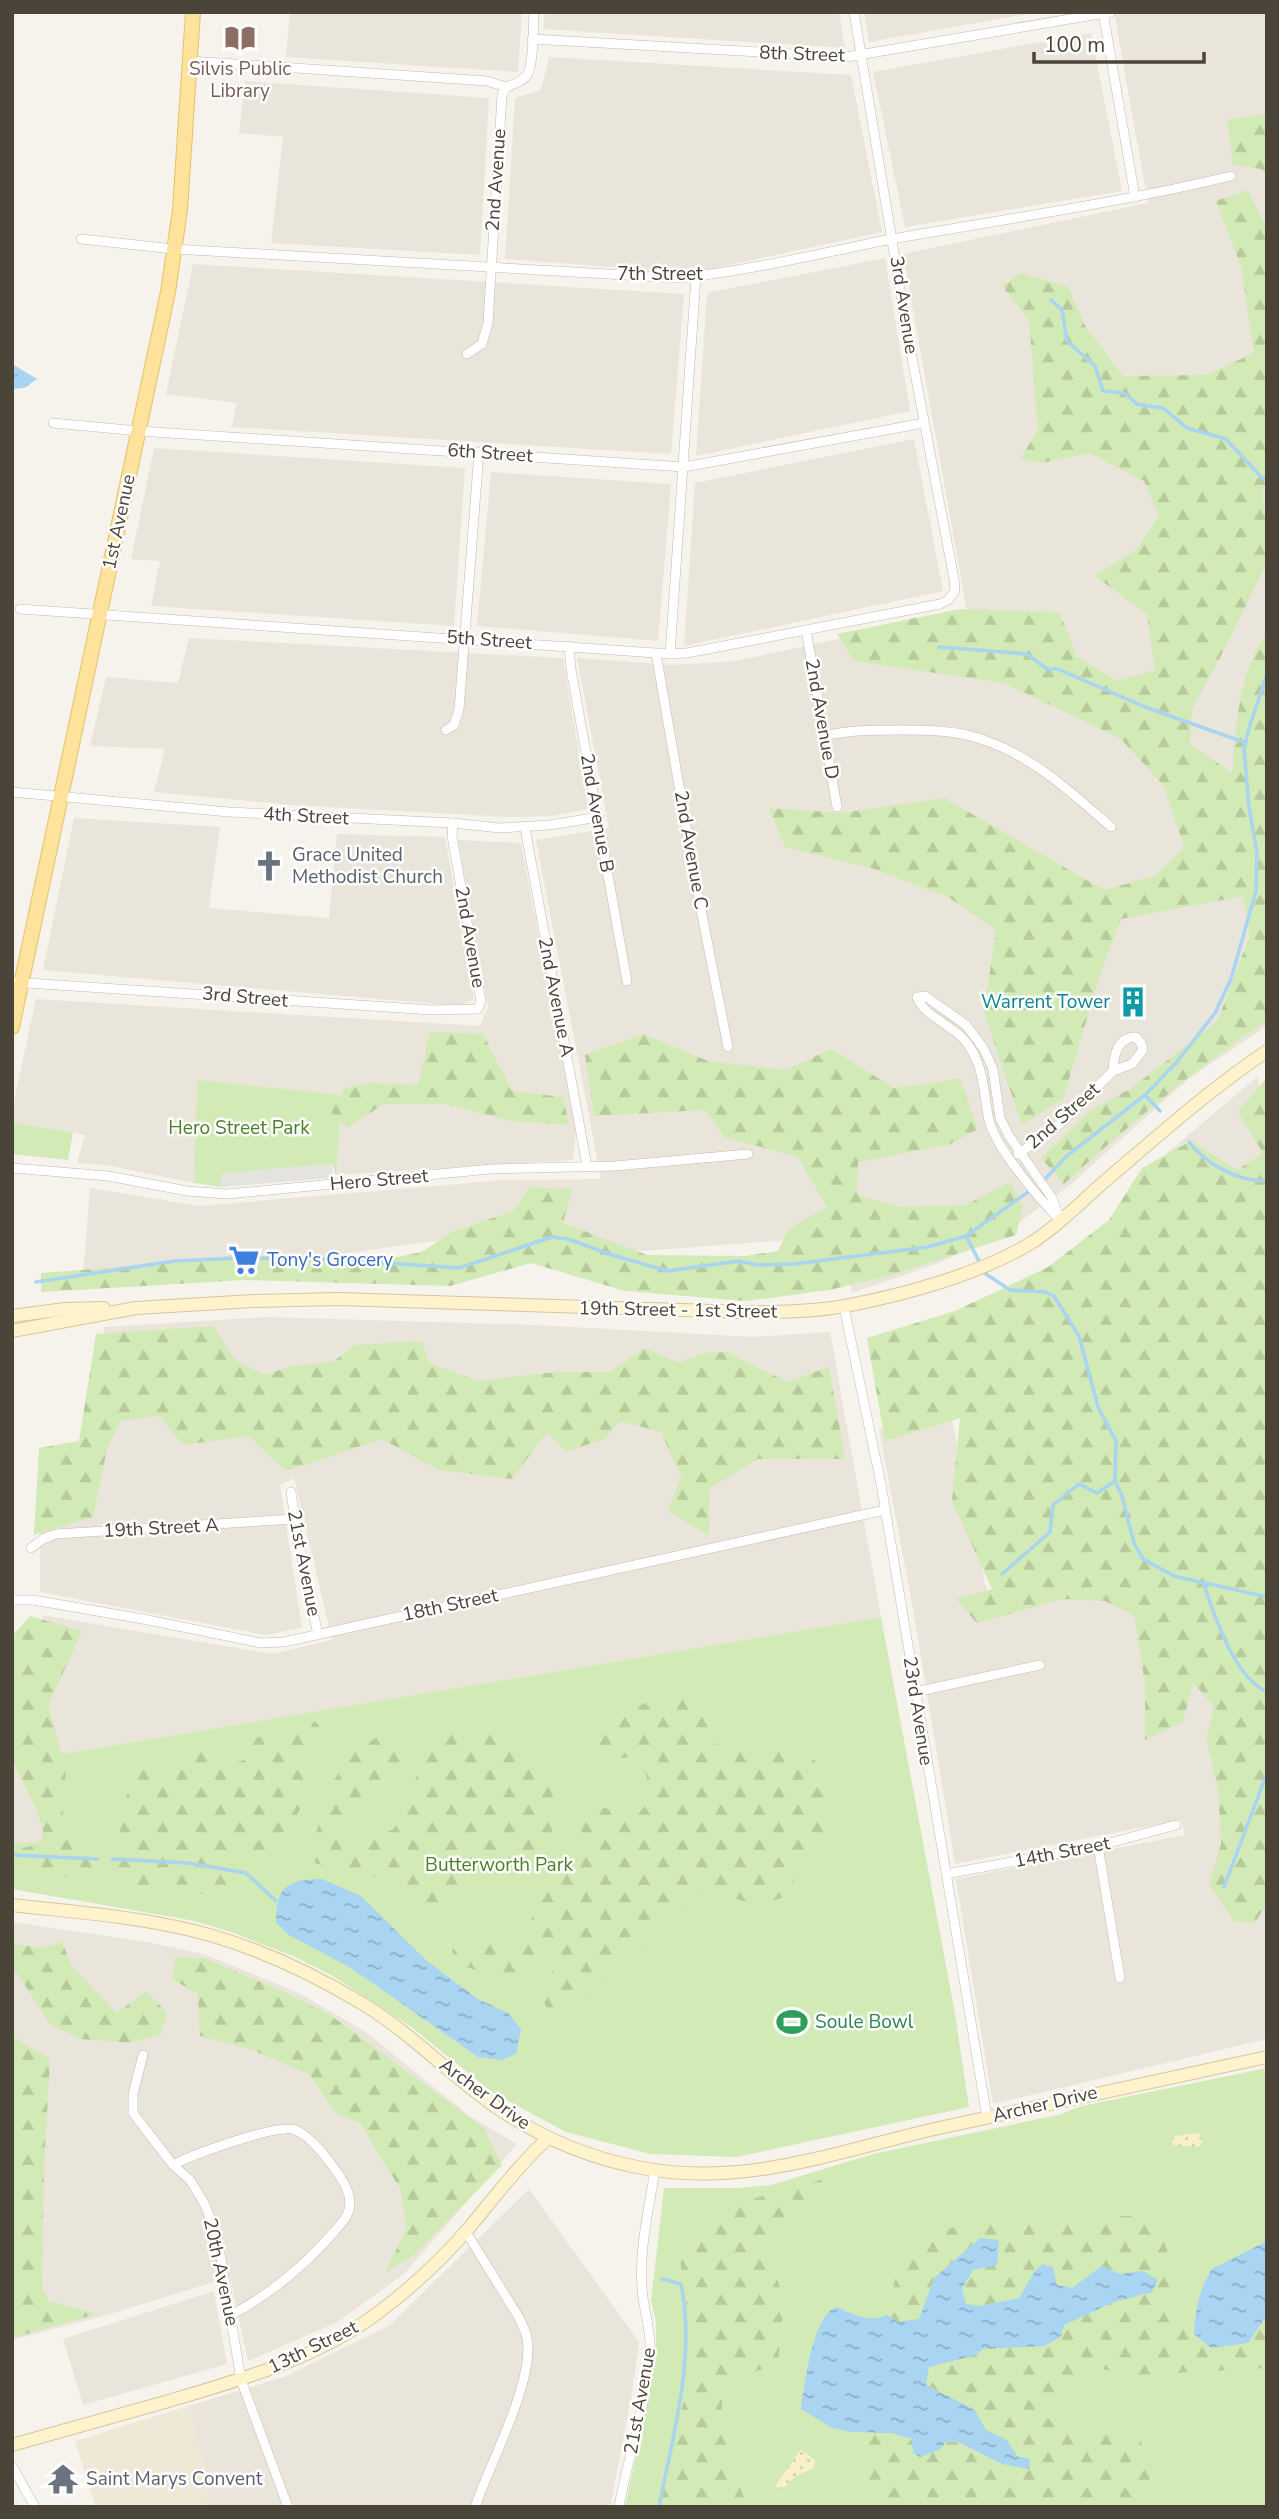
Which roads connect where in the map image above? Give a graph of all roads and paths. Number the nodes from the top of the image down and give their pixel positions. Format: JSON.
{"nodes":[{"id":1,"x":193,"y":12,"type":"edge"},
{"id":2,"x":534,"y":12,"type":"edge"},
{"id":3,"x":854,"y":12,"type":"edge"},
{"id":4,"x":1106,"y":13,"type":"edge"},
{"id":5,"x":531,"y":39,"type":"junction"},
{"id":6,"x":861,"y":55,"type":"junction"},
{"id":7,"x":190,"y":61,"type":"junction"},
{"id":8,"x":506,"y":86,"type":"junction"},
{"id":9,"x":1231,"y":176,"type":"dead end"},
{"id":10,"x":1135,"y":197,"type":"junction"},
{"id":11,"x":81,"y":239,"type":"dead end"},
{"id":12,"x":892,"y":239,"type":"junction"},
{"id":13,"x":174,"y":249,"type":"junction"},
{"id":14,"x":491,"y":268,"type":"junction"},
{"id":15,"x":696,"y":276,"type":"junction"},
{"id":16,"x":467,"y":355,"type":"dead end"},
{"id":17,"x":54,"y":423,"type":"dead end"},
{"id":18,"x":924,"y":423,"type":"junction"},
{"id":19,"x":139,"y":431,"type":"junction"},
{"id":20,"x":479,"y":452,"type":"junction"},
{"id":21,"x":684,"y":467,"type":"junction"},
{"id":22,"x":952,"y":597,"type":"joint"},
{"id":23,"x":20,"y":610,"type":"dead end"},
{"id":24,"x":99,"y":615,"type":"junction"},
{"id":25,"x":806,"y":630,"type":"junction"},
{"id":26,"x":463,"y":638,"type":"junction"},
{"id":27,"x":569,"y":646,"type":"junction"},
{"id":28,"x":656,"y":653,"type":"junction"},
{"id":29,"x":670,"y":654,"type":"junction"},
{"id":30,"x":446,"y":730,"type":"dead end"},
{"id":31,"x":824,"y":736,"type":"junction"},
{"id":32,"x":12,"y":792,"type":"edge"},
{"id":33,"x":61,"y":797,"type":"junction"},
{"id":34,"x":837,"y":807,"type":"dead end"},
{"id":35,"x":599,"y":817,"type":"junction"},
{"id":36,"x":453,"y":823,"type":"junction"},
{"id":37,"x":1111,"y":827,"type":"dead end"},
{"id":38,"x":525,"y":828,"type":"junction"},
{"id":39,"x":627,"y":981,"type":"dead end"},
{"id":40,"x":17,"y":983,"type":"edge"},
{"id":41,"x":478,"y":1009,"type":"joint"},
{"id":42,"x":12,"y":1027,"type":"edge"},
{"id":43,"x":728,"y":1047,"type":"dead end"},
{"id":44,"x":1267,"y":1051,"type":"edge"},
{"id":45,"x":1113,"y":1071,"type":"dead end"},
{"id":46,"x":1022,"y":1152,"type":"junction"},
{"id":47,"x":748,"y":1154,"type":"dead end"},
{"id":48,"x":1011,"y":1159,"type":"junction"},
{"id":49,"x":587,"y":1166,"type":"junction"},
{"id":50,"x":12,"y":1168,"type":"edge"},
{"id":51,"x":1061,"y":1220,"type":"junction"},
{"id":52,"x":844,"y":1307,"type":"junction"},
{"id":53,"x":136,"y":1308,"type":"junction"},
{"id":54,"x":12,"y":1316,"type":"edge"},
{"id":55,"x":12,"y":1331,"type":"edge"},
{"id":56,"x":291,"y":1492,"type":"dead end"},
{"id":57,"x":886,"y":1510,"type":"junction"},
{"id":58,"x":294,"y":1519,"type":"junction"},
{"id":59,"x":31,"y":1548,"type":"dead end"},
{"id":60,"x":12,"y":1600,"type":"edge"},
{"id":61,"x":318,"y":1635,"type":"junction"},
{"id":62,"x":1040,"y":1665,"type":"dead end"},
{"id":63,"x":915,"y":1692,"type":"junction"},
{"id":64,"x":1176,"y":1825,"type":"dead end"},
{"id":65,"x":1098,"y":1846,"type":"junction"},
{"id":66,"x":946,"y":1874,"type":"junction"},
{"id":67,"x":12,"y":1905,"type":"edge"},
{"id":68,"x":1120,"y":1978,"type":"dead end"},
{"id":69,"x":143,"y":2055,"type":"dead end"},
{"id":70,"x":1267,"y":2057,"type":"edge"},
{"id":71,"x":987,"y":2118,"type":"junction"},
{"id":72,"x":548,"y":2138,"type":"junction"},
{"id":73,"x":173,"y":2165,"type":"junction"},
{"id":74,"x":655,"y":2171,"type":"junction"},
{"id":75,"x":466,"y":2232,"type":"junction"},
{"id":76,"x":230,"y":2315,"type":"junction"},
{"id":77,"x":241,"y":2380,"type":"junction"},
{"id":78,"x":12,"y":2445,"type":"edge"},
{"id":79,"x":12,"y":2466,"type":"edge"},
{"id":80,"x":35,"y":2507,"type":"edge"},
{"id":81,"x":288,"y":2507,"type":"edge"},
{"id":82,"x":475,"y":2507,"type":"edge"},
{"id":83,"x":620,"y":2507,"type":"edge"}],
"edges":[{"from":1,"to":7,"type":"main road","name":"1st Avenue"},
{"from":2,"to":5,"type":"street"},
{"from":3,"to":6,"type":"street","name":"3rd Avenue"},
{"from":4,"to":6,"type":"street","name":"8th Street"},
{"from":4,"to":10,"type":"street"},
{"from":5,"to":6,"type":"street","name":"8th Street"},
{"from":5,"to":8,"type":"street"},
{"from":6,"to":12,"type":"street","name":"3rd Avenue"},
{"from":7,"to":8,"type":"street"},
{"from":7,"to":13,"type":"main road","name":"1st Avenue"},
{"from":8,"to":14,"type":"street","name":"2nd Avenue"},
{"from":9,"to":10,"type":"street","name":"7th Street"},
{"from":10,"to":12,"type":"street","name":"7th Street"},
{"from":11,"to":13,"type":"street","name":"7th Street"},
{"from":12,"to":15,"type":"street","name":"7th Street"},
{"from":12,"to":18,"type":"street","name":"3rd Avenue"},
{"from":13,"to":14,"type":"street","name":"7th Street"},
{"from":13,"to":19,"type":"main road","name":"1st Avenue"},
{"from":14,"to":15,"type":"street","name":"7th Street"},
{"from":14,"to":16,"type":"street","name":"2nd Avenue"},
{"from":15,"to":21,"type":"street"},
{"from":17,"to":19,"type":"street","name":"6th Street"},
{"from":18,"to":21,"type":"street","name":"6th Street"},
{"from":18,"to":22,"type":"street","name":"3rd Avenue"},
{"from":19,"to":20,"type":"street","name":"6th Street"},
{"from":19,"to":24,"type":"main road","name":"1st Avenue"},
{"from":20,"to":21,"type":"street","name":"6th Street"},
{"from":20,"to":26,"type":"street"},
{"from":21,"to":29,"type":"street"},
{"from":22,"to":25,"type":"street","name":"5th Street"},
{"from":23,"to":24,"type":"street","name":"5th Street"},
{"from":24,"to":26,"type":"street","name":"5th Street"},
{"from":24,"to":33,"type":"main road","name":"1st Avenue"},
{"from":25,"to":29,"type":"street","name":"5th Street"},
{"from":25,"to":31,"type":"street","name":"2nd Avenue D"},
{"from":26,"to":27,"type":"street","name":"5th Street"},
{"from":26,"to":30,"type":"street"},
{"from":27,"to":28,"type":"street","name":"5th Street"},
{"from":27,"to":35,"type":"street","name":"2nd Avenue B"},
{"from":28,"to":29,"type":"street","name":"5th Street"},
{"from":28,"to":43,"type":"street","name":"2nd Avenue C"},
{"from":31,"to":34,"type":"street","name":"2nd Avenue D"},
{"from":31,"to":37,"type":"street"},
{"from":32,"to":33,"type":"street","name":"4th Street"},
{"from":33,"to":36,"type":"street","name":"4th Street"},
{"from":33,"to":40,"type":"main road","name":"1st Avenue"},
{"from":35,"to":38,"type":"street","name":"4th Street"},
{"from":35,"to":39,"type":"street","name":"2nd Avenue B"},
{"from":36,"to":38,"type":"street","name":"4th Street"},
{"from":36,"to":41,"type":"street","name":"2nd Avenue"},
{"from":38,"to":49,"type":"street","name":"2nd Avenue A"},
{"from":40,"to":41,"type":"street","name":"3rd Street"},
{"from":40,"to":42,"type":"main road","name":"1st Avenue"},
{"from":44,"to":51,"type":"street","name":"19th Street - 1st Street"},
{"from":45,"to":46,"type":"street","name":"2nd Street"},
{"from":46,"to":48,"type":"street","name":"2nd Street"},
{"from":46,"to":48,"type":"street"},
{"from":46,"to":51,"type":"street"},
{"from":47,"to":49,"type":"street","name":"Hero Street"},
{"from":48,"to":51,"type":"street"},
{"from":49,"to":50,"type":"street","name":"Hero Street"},
{"from":51,"to":52,"type":"street","name":"19th Street - 1st Street"},
{"from":52,"to":53,"type":"street","name":"19th Street - 1st Street"},
{"from":52,"to":57,"type":"street","name":"23rd Avenue"},
{"from":53,"to":54,"type":"street"},
{"from":53,"to":55,"type":"street","name":"19th Street - 1st Street"},
{"from":56,"to":58,"type":"street","name":"21st Avenue"},
{"from":57,"to":61,"type":"street","name":"18th Street"},
{"from":57,"to":63,"type":"street","name":"23rd Avenue"},
{"from":58,"to":59,"type":"street","name":"19th Street A"},
{"from":58,"to":61,"type":"street","name":"21st Avenue"},
{"from":60,"to":61,"type":"street","name":"18th Street"},
{"from":62,"to":63,"type":"street"},
{"from":63,"to":66,"type":"street","name":"23rd Avenue"},
{"from":64,"to":65,"type":"street","name":"14th Street"},
{"from":65,"to":66,"type":"street","name":"14th Street"},
{"from":65,"to":68,"type":"street"},
{"from":66,"to":71,"type":"street","name":"23rd Avenue"},
{"from":67,"to":72,"type":"street","name":"Archer Drive"},
{"from":69,"to":73,"type":"street","name":"20th Avenue"},
{"from":70,"to":71,"type":"street","name":"Archer Drive"},
{"from":71,"to":74,"type":"street","name":"Archer Drive"},
{"from":72,"to":74,"type":"street","name":"Archer Drive"},
{"from":72,"to":75,"type":"street","name":"13th Street"},
{"from":73,"to":76,"type":"street","name":"20th Avenue"},
{"from":73,"to":76,"type":"street"},
{"from":74,"to":83,"type":"street","name":"21st Avenue"},
{"from":75,"to":77,"type":"street","name":"13th Street"},
{"from":75,"to":82,"type":"street"},
{"from":76,"to":77,"type":"street","name":"20th Avenue"},
{"from":77,"to":78,"type":"street","name":"13th Street"},
{"from":77,"to":81,"type":"street","name":"20th Avenue"},
{"from":79,"to":80,"type":"street"}]}
